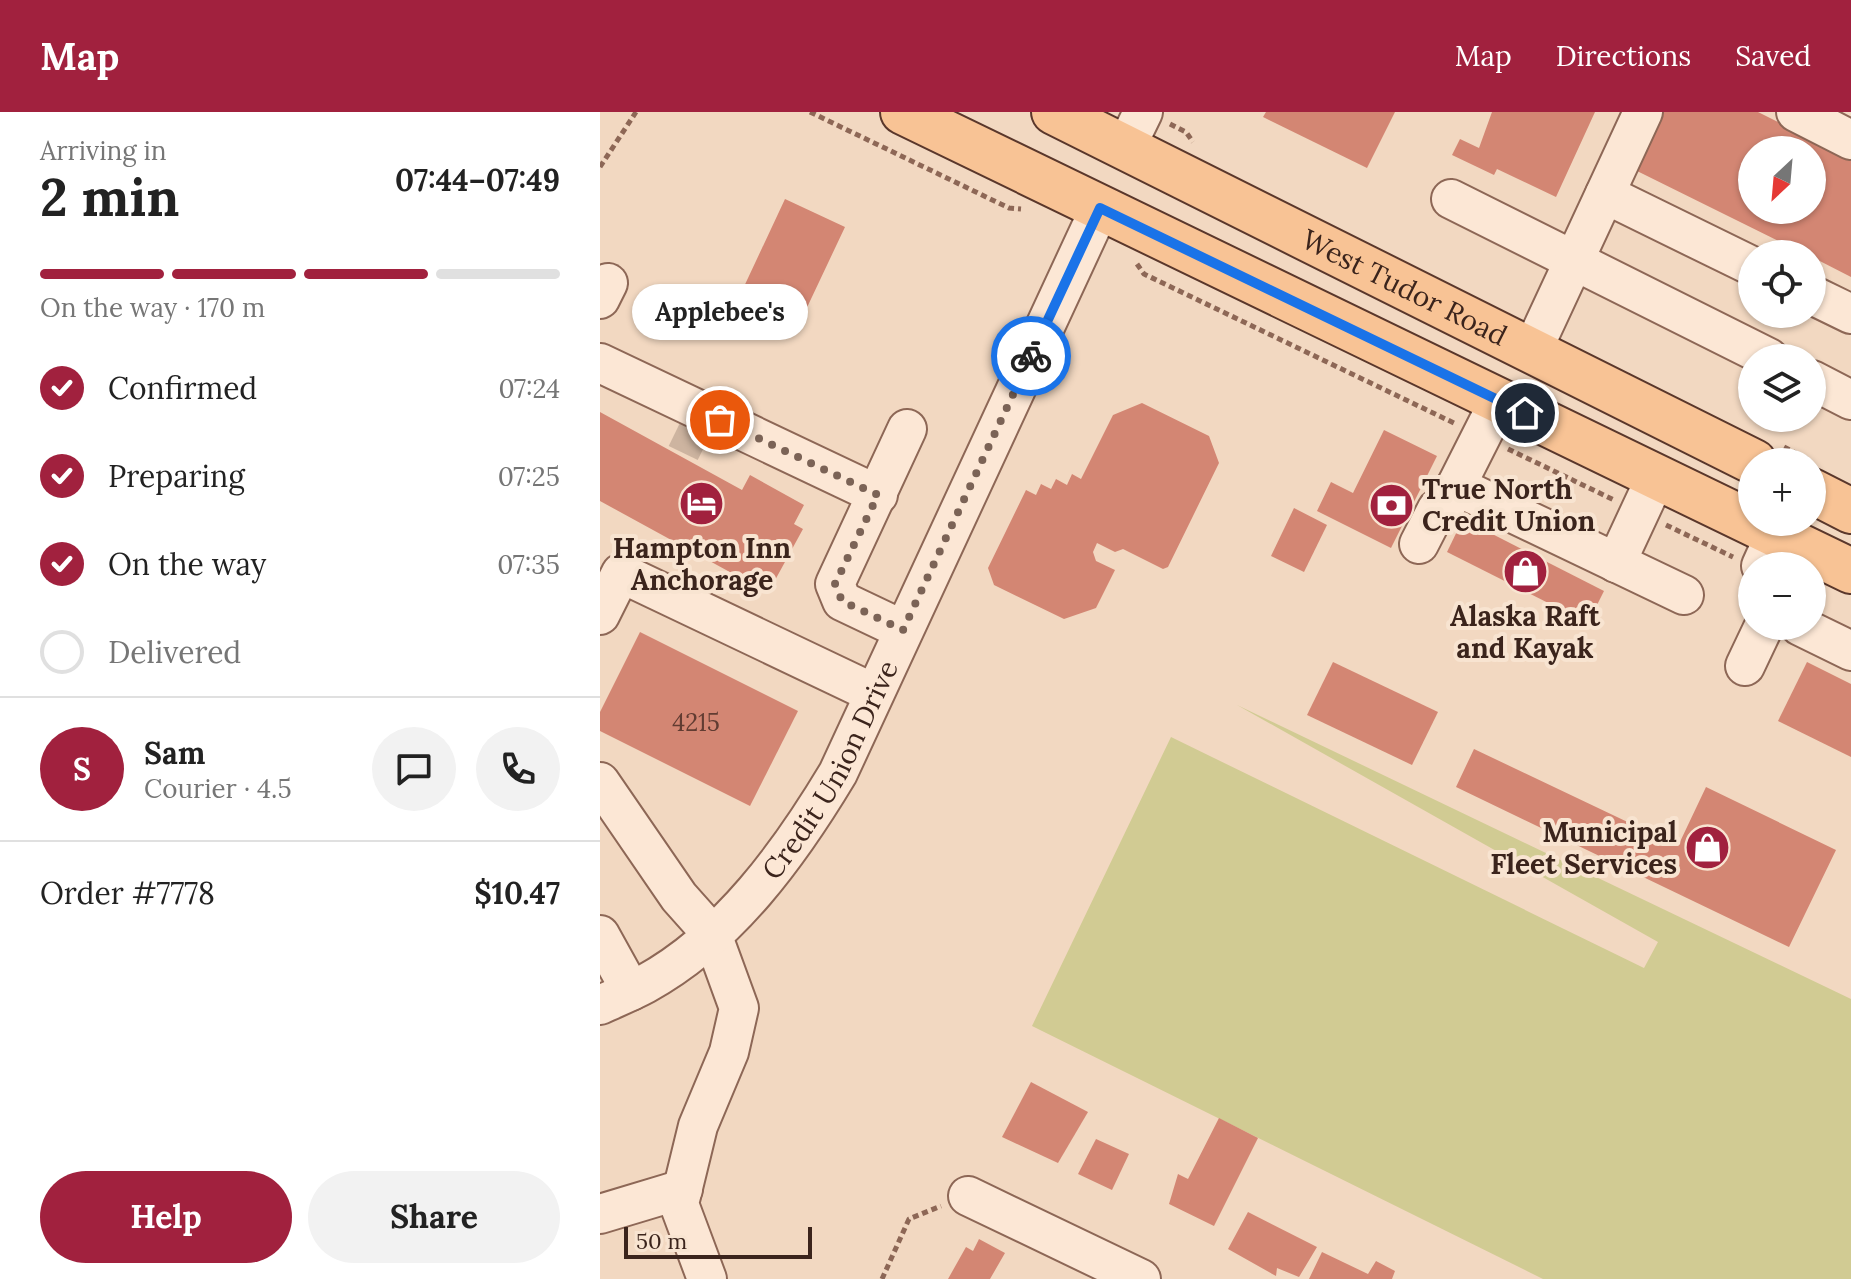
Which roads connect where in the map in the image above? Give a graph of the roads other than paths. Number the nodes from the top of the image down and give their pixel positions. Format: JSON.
{"nodes":[{"id":1,"x":903,"y":112,"type":"edge"},
{"id":2,"x":1054,"y":112,"type":"edge"},
{"id":3,"x":1643,"y":112,"type":"edge"},
{"id":4,"x":1796,"y":112,"type":"edge"},
{"id":5,"x":1135,"y":130,"type":"edge"},
{"id":6,"x":1851,"y":140,"type":"edge"},
{"id":7,"x":1605,"y":194,"type":"junction"},
{"id":8,"x":1451,"y":199,"type":"dead end"},
{"id":9,"x":1100,"y":208,"type":"junction"},
{"id":10,"x":1738,"y":259,"type":"edge"},
{"id":11,"x":1575,"y":260,"type":"junction"},
{"id":12,"x":1826,"y":302,"type":"edge"},
{"id":13,"x":1851,"y":314,"type":"edge"},
{"id":14,"x":1741,"y":344,"type":"edge"},
{"id":15,"x":1532,"y":351,"type":"junction"},
{"id":16,"x":600,"y":363,"type":"edge"},
{"id":17,"x":1826,"y":387,"type":"edge"},
{"id":18,"x":1851,"y":400,"type":"edge"},
{"id":19,"x":1490,"y":418,"type":"junction"},
{"id":20,"x":683,"y":422,"type":"junction"},
{"id":21,"x":907,"y":429,"type":"dead end"},
{"id":22,"x":747,"y":433,"type":"junction"},
{"id":23,"x":1738,"y":454,"type":"edge"},
{"id":24,"x":1456,"y":486,"type":"junction"},
{"id":25,"x":1648,"y":494,"type":"junction"},
{"id":26,"x":878,"y":495,"type":"junction"},
{"id":27,"x":1419,"y":544,"type":"dead end"},
{"id":28,"x":1756,"y":552,"type":"edge"},
{"id":29,"x":1616,"y":563,"type":"junction"},
{"id":30,"x":1826,"y":566,"type":"edge"},
{"id":31,"x":610,"y":567,"type":"edge"},
{"id":32,"x":1851,"y":571,"type":"edge"},
{"id":33,"x":1684,"y":595,"type":"dead end"},
{"id":34,"x":600,"y":615,"type":"edge"},
{"id":35,"x":903,"y":630,"type":"junction"},
{"id":36,"x":1826,"y":639,"type":"edge"},
{"id":37,"x":1757,"y":640,"type":"edge"},
{"id":38,"x":1851,"y":651,"type":"edge"},
{"id":39,"x":1745,"y":666,"type":"dead end"},
{"id":40,"x":873,"y":693,"type":"junction"},
{"id":41,"x":600,"y":782,"type":"edge"},
{"id":42,"x":712,"y":934,"type":"junction"},
{"id":43,"x":600,"y":935,"type":"edge"},
{"id":44,"x":615,"y":998,"type":"edge"},
{"id":45,"x":683,"y":1189,"type":"junction"},
{"id":46,"x":968,"y":1196,"type":"road end"},
{"id":47,"x":600,"y":1214,"type":"edge"},
{"id":48,"x":707,"y":1279,"type":"edge"},
{"id":49,"x":1141,"y":1279,"type":"edge"}],
"edges":[{"from":1,"to":9,"type":"main road","name":"West Tudor Road"},
{"from":2,"to":5,"type":"main road","name":"West Tudor Road"},
{"from":3,"to":7,"type":"street"},
{"from":4,"to":6,"type":"street"},
{"from":5,"to":15,"type":"main road","name":"West Tudor Road"},
{"from":7,"to":10,"type":"street"},
{"from":7,"to":11,"type":"street"},
{"from":8,"to":11,"type":"street"},
{"from":9,"to":19,"type":"main road","name":"West Tudor Road"},
{"from":9,"to":35,"type":"street","name":"Credit Union Drive"},
{"from":11,"to":14,"type":"street"},
{"from":11,"to":15,"type":"street"},
{"from":12,"to":13,"type":"street"},
{"from":15,"to":23,"type":"main road","name":"West Tudor Road"},
{"from":16,"to":20,"type":"street"},
{"from":17,"to":18,"type":"street"},
{"from":19,"to":24,"type":"street"},
{"from":19,"to":25,"type":"main road","name":"West Tudor Road"},
{"from":20,"to":22,"type":"street"},
{"from":20,"to":22,"type":"street"},
{"from":21,"to":26,"type":"street"},
{"from":22,"to":26,"type":"street"},
{"from":24,"to":27,"type":"street"},
{"from":24,"to":29,"type":"street"},
{"from":25,"to":28,"type":"main road","name":"West Tudor Road"},
{"from":25,"to":29,"type":"street"},
{"from":26,"to":35,"type":"street"},
{"from":29,"to":33,"type":"street"},
{"from":30,"to":32,"type":"main road","name":"West Tudor Road"},
{"from":31,"to":34,"type":"street"},
{"from":31,"to":40,"type":"street"},
{"from":35,"to":40,"type":"street","name":"Credit Union Drive"},
{"from":36,"to":38,"type":"street"},
{"from":37,"to":39,"type":"street"},
{"from":40,"to":42,"type":"street","name":"Credit Union Drive"},
{"from":41,"to":42,"type":"street"},
{"from":42,"to":44,"type":"street","name":"Credit Union Drive"},
{"from":42,"to":45,"type":"street"},
{"from":43,"to":44,"type":"street"},
{"from":45,"to":47,"type":"street"},
{"from":45,"to":48,"type":"street"},
{"from":46,"to":49,"type":"street"}]}
